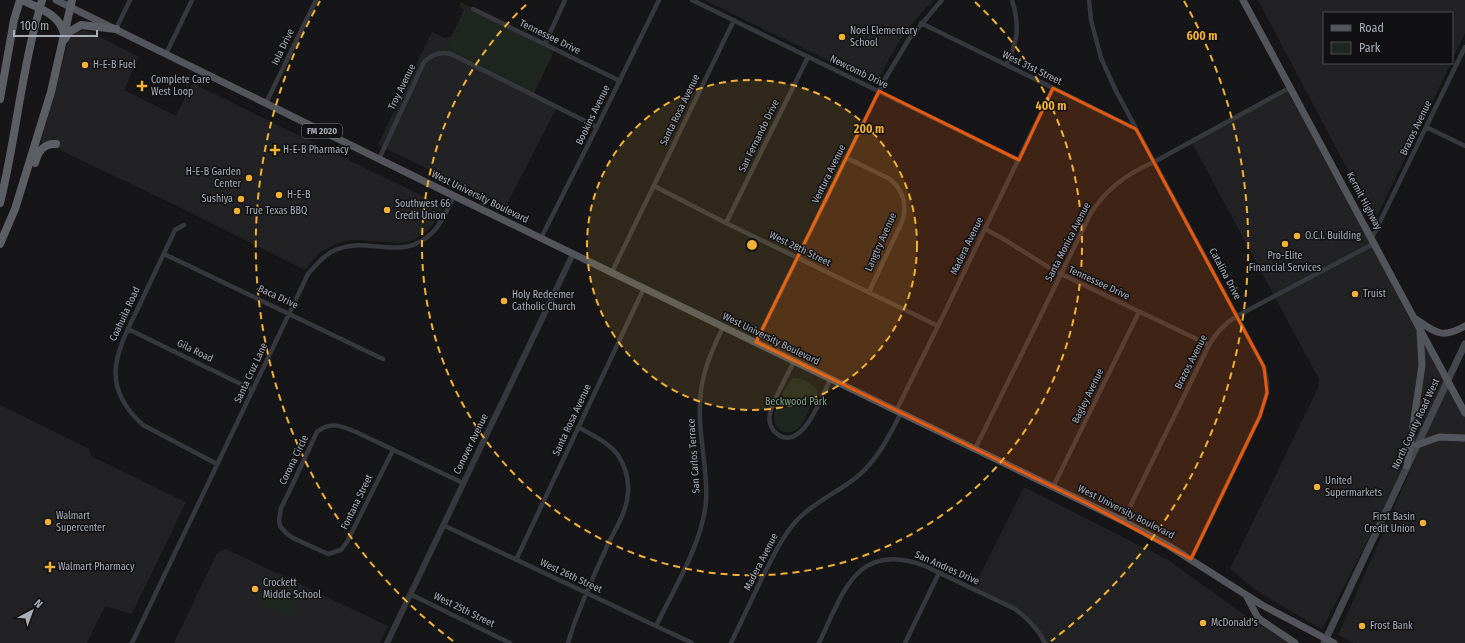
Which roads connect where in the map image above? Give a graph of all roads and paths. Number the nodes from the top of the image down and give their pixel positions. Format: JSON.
{"nodes":[{"id":1,"x":21,"y":0,"type":"edge"},
{"id":2,"x":42,"y":0,"type":"edge"},
{"id":3,"x":56,"y":0,"type":"edge"},
{"id":4,"x":130,"y":0,"type":"edge"},
{"id":5,"x":192,"y":0,"type":"edge"},
{"id":6,"x":316,"y":0,"type":"edge"},
{"id":7,"x":565,"y":0,"type":"edge"},
{"id":8,"x":659,"y":0,"type":"edge"},
{"id":9,"x":692,"y":0,"type":"edge"},
{"id":10,"x":942,"y":0,"type":"edge"},
{"id":11,"x":1012,"y":0,"type":"edge"},
{"id":12,"x":1089,"y":0,"type":"edge"},
{"id":13,"x":1243,"y":0,"type":"edge"},
{"id":14,"x":71,"y":3,"type":"edge"},
{"id":15,"x":473,"y":9,"type":"dead end"},
{"id":16,"x":734,"y":20,"type":"junction"},
{"id":17,"x":921,"y":24,"type":"junction"},
{"id":18,"x":116,"y":30,"type":"junction"},
{"id":19,"x":64,"y":34,"type":"junction"},
{"id":20,"x":62,"y":43,"type":"junction"},
{"id":21,"x":545,"y":44,"type":"junction"},
{"id":22,"x":1465,"y":47,"type":"edge"},
{"id":23,"x":166,"y":54,"type":"junction"},
{"id":24,"x":808,"y":56,"type":"junction"},
{"id":25,"x":1006,"y":65,"type":"junction"},
{"id":26,"x":620,"y":81,"type":"junction"},
{"id":27,"x":1291,"y":87,"type":"junction"},
{"id":28,"x":1053,"y":88,"type":"junction"},
{"id":29,"x":879,"y":92,"type":"junction"},
{"id":30,"x":0,"y":99,"type":"edge"},
{"id":31,"x":266,"y":103,"type":"junction"},
{"id":32,"x":597,"y":127,"type":"junction"},
{"id":33,"x":1426,"y":127,"type":"junction"},
{"id":34,"x":1136,"y":129,"type":"junction"},
{"id":35,"x":56,"y":144,"type":"dead end"},
{"id":36,"x":1465,"y":146,"type":"edge"},
{"id":37,"x":847,"y":158,"type":"junction"},
{"id":38,"x":379,"y":159,"type":"junction"},
{"id":39,"x":1018,"y":160,"type":"junction"},
{"id":40,"x":1154,"y":162,"type":"junction"},
{"id":41,"x":654,"y":186,"type":"junction"},
{"id":42,"x":454,"y":196,"type":"junction"},
{"id":43,"x":0,"y":203,"type":"edge"},
{"id":44,"x":726,"y":223,"type":"junction"},
{"id":45,"x":184,"y":225,"type":"dead end"},
{"id":46,"x":985,"y":229,"type":"junction"},
{"id":47,"x":541,"y":238,"type":"junction"},
{"id":48,"x":1373,"y":241,"type":"junction"},
{"id":49,"x":0,"y":244,"type":"edge"},
{"id":50,"x":0,"y":250,"type":"edge"},
{"id":51,"x":164,"y":254,"type":"junction"},
{"id":52,"x":573,"y":254,"type":"junction"},
{"id":53,"x":798,"y":258,"type":"junction"},
{"id":54,"x":612,"y":272,"type":"junction"},
{"id":55,"x":1061,"y":274,"type":"junction"},
{"id":56,"x":644,"y":288,"type":"junction"},
{"id":57,"x":869,"y":292,"type":"junction"},
{"id":58,"x":1139,"y":312,"type":"junction"},
{"id":59,"x":290,"y":313,"type":"junction"},
{"id":60,"x":1237,"y":316,"type":"junction"},
{"id":61,"x":1415,"y":318,"type":"junction"},
{"id":62,"x":938,"y":326,"type":"junction"},
{"id":63,"x":1465,"y":326,"type":"edge"},
{"id":64,"x":723,"y":327,"type":"junction"},
{"id":65,"x":128,"y":329,"type":"junction"},
{"id":66,"x":1420,"y":330,"type":"junction"},
{"id":67,"x":756,"y":342,"type":"junction"},
{"id":68,"x":1465,"y":344,"type":"edge"},
{"id":69,"x":1209,"y":345,"type":"junction"},
{"id":70,"x":383,"y":359,"type":"dead end"},
{"id":71,"x":794,"y":361,"type":"junction"},
{"id":72,"x":830,"y":378,"type":"junction"},
{"id":73,"x":1448,"y":381,"type":"junction"},
{"id":74,"x":253,"y":390,"type":"junction"},
{"id":75,"x":898,"y":412,"type":"junction"},
{"id":76,"x":1465,"y":413,"type":"edge"},
{"id":77,"x":578,"y":427,"type":"junction"},
{"id":78,"x":1465,"y":438,"type":"edge"},
{"id":79,"x":1417,"y":445,"type":"junction"},
{"id":80,"x":975,"y":449,"type":"junction"},
{"id":81,"x":393,"y":450,"type":"junction"},
{"id":82,"x":217,"y":464,"type":"junction"},
{"id":83,"x":1407,"y":466,"type":"junction"},
{"id":84,"x":463,"y":483,"type":"junction"},
{"id":85,"x":1053,"y":487,"type":"junction"},
{"id":86,"x":1123,"y":521,"type":"junction"},
{"id":87,"x":443,"y":525,"type":"junction"},
{"id":88,"x":328,"y":554,"type":"joint"},
{"id":89,"x":1191,"y":559,"type":"junction"},
{"id":90,"x":516,"y":560,"type":"junction"},
{"id":91,"x":939,"y":573,"type":"junction"},
{"id":92,"x":586,"y":593,"type":"junction"},
{"id":93,"x":410,"y":594,"type":"junction"},
{"id":94,"x":1246,"y":595,"type":"junction"},
{"id":95,"x":656,"y":626,"type":"junction"},
{"id":96,"x":1325,"y":641,"type":"edge"},
{"id":97,"x":132,"y":643,"type":"edge"},
{"id":98,"x":387,"y":643,"type":"edge"},
{"id":99,"x":510,"y":643,"type":"edge"},
{"id":100,"x":568,"y":643,"type":"edge"},
{"id":101,"x":692,"y":643,"type":"edge"},
{"id":102,"x":731,"y":643,"type":"edge"},
{"id":103,"x":819,"y":643,"type":"edge"},
{"id":104,"x":905,"y":643,"type":"edge"},
{"id":105,"x":1045,"y":643,"type":"edge"},
{"id":106,"x":1295,"y":643,"type":"edge"},
{"id":107,"x":1334,"y":643,"type":"edge"}],
"edges":[{"from":1,"to":19,"type":"highway"},
{"from":1,"to":30,"type":"highway"},
{"from":2,"to":43,"type":"highway","bridge":true},
{"from":3,"to":14,"type":"main road","name":"West University Boulevard","number":"FM 2020"},
{"from":4,"to":18,"type":"street"},
{"from":5,"to":23,"type":"street"},
{"from":6,"to":31,"type":"street","name":"Iola Drive"},
{"from":7,"to":21,"type":"street"},
{"from":8,"to":26,"type":"street","name":"Bookins Avenue"},
{"from":9,"to":16,"type":"street","name":"Newcomb Drive"},
{"from":10,"to":17,"type":"street","name":"Ventura Avenue"},
{"from":11,"to":25,"type":"street"},
{"from":12,"to":34,"type":"street","name":"Catalina Drive"},
{"from":13,"to":27,"type":"main road","name":"Kermit Highway"},
{"from":14,"to":18,"type":"main road","name":"West University Boulevard","number":"FM 2020"},
{"from":14,"to":19,"type":"highway"},
{"from":15,"to":21,"type":"street","name":"Tennessee Drive"},
{"from":16,"to":24,"type":"street","name":"Newcomb Drive"},
{"from":16,"to":41,"type":"street","name":"Santa Rosa Avenue"},
{"from":17,"to":25,"type":"street","name":"West 31st Street"},
{"from":17,"to":29,"type":"street","name":"Ventura Avenue"},
{"from":18,"to":20,"type":"highway"},
{"from":18,"to":23,"type":"main road","name":"West University Boulevard","number":"FM 2020"},
{"from":19,"to":20,"type":"highway"},
{"from":20,"to":49,"type":"highway"},
{"from":21,"to":26,"type":"street","name":"Tennessee Drive"},
{"from":22,"to":33,"type":"street","name":"Brazos Avenue"},
{"from":23,"to":31,"type":"main road","name":"West University Boulevard","number":"FM 2020"},
{"from":24,"to":29,"type":"street","name":"Newcomb Drive"},
{"from":24,"to":44,"type":"street","name":"San Fernando Drive"},
{"from":25,"to":28,"type":"street","name":"West 31st Street"},
{"from":26,"to":32,"type":"street","name":"Bookins Avenue"},
{"from":27,"to":40,"type":"street","name":"Santa Monica Avenue"},
{"from":27,"to":48,"type":"main road","name":"Kermit Highway"},
{"from":28,"to":34,"type":"street","name":"West 31st Street"},
{"from":28,"to":39,"type":"street","name":"Madera Avenue"},
{"from":29,"to":37,"type":"street","name":"Ventura Avenue"},
{"from":29,"to":39,"type":"street","name":"Newcomb Drive"},
{"from":31,"to":38,"type":"main road","name":"West University Boulevard","number":"FM 2020"},
{"from":32,"to":38,"type":"street","name":"Troy Avenue"},
{"from":32,"to":47,"type":"street","name":"Bookins Avenue"},
{"from":33,"to":36,"type":"street"},
{"from":33,"to":48,"type":"street","name":"Brazos Avenue"},
{"from":34,"to":40,"type":"street","name":"Catalina Drive"},
{"from":35,"to":50,"type":"highway"},
{"from":37,"to":53,"type":"street","name":"Ventura Avenue"},
{"from":37,"to":57,"type":"street","name":"Langtry Avenue"},
{"from":38,"to":42,"type":"main road","name":"West University Boulevard","number":"FM 2020"},
{"from":39,"to":46,"type":"street","name":"Madera Avenue"},
{"from":40,"to":55,"type":"street","name":"Santa Monica Avenue"},
{"from":40,"to":60,"type":"street","name":"Catalina Drive"},
{"from":41,"to":44,"type":"street","name":"West 28th Street"},
{"from":41,"to":54,"type":"street","name":"Santa Rosa Avenue"},
{"from":42,"to":47,"type":"main road","name":"West University Boulevard","number":"FM 2020"},
{"from":42,"to":59,"type":"street","name":"Santa Cruz Lane"},
{"from":44,"to":53,"type":"street","name":"West 28th Street"},
{"from":45,"to":51,"type":"street","name":"Coahuila Road"},
{"from":46,"to":55,"type":"street","name":"Tennessee Drive"},
{"from":46,"to":62,"type":"street","name":"Madera Avenue"},
{"from":47,"to":52,"type":"main road","name":"West University Boulevard","number":"FM 2020"},
{"from":48,"to":60,"type":"street","name":"Brazos Avenue"},
{"from":48,"to":61,"type":"main road","name":"Kermit Highway"},
{"from":51,"to":59,"type":"street","name":"Baca Drive"},
{"from":51,"to":65,"type":"street","name":"Coahuila Road"},
{"from":52,"to":54,"type":"main road","name":"West University Boulevard"},
{"from":52,"to":84,"type":"street","name":"Conover Avenue"},
{"from":53,"to":57,"type":"street","name":"West 28th Street"},
{"from":53,"to":67,"type":"street","name":"Ventura Avenue"},
{"from":54,"to":56,"type":"main road","name":"West University Boulevard"},
{"from":55,"to":58,"type":"street","name":"Tennessee Drive"},
{"from":55,"to":80,"type":"street","name":"Santa Monica Avenue"},
{"from":56,"to":64,"type":"main road","name":"West University Boulevard"},
{"from":56,"to":77,"type":"street","name":"Santa Rosa Avenue"},
{"from":57,"to":62,"type":"street","name":"West 28th Street"},
{"from":58,"to":69,"type":"street","name":"Tennessee Drive"},
{"from":58,"to":85,"type":"street","name":"Bagley Avenue"},
{"from":59,"to":70,"type":"street","name":"Baca Drive"},
{"from":59,"to":74,"type":"street","name":"Santa Cruz Lane"},
{"from":60,"to":69,"type":"street","name":"Brazos Avenue"},
{"from":60,"to":89,"type":"street","name":"Catalina Drive"},
{"from":61,"to":63,"type":"main road"},
{"from":61,"to":66,"type":"main road","name":"Kermit Highway"},
{"from":62,"to":75,"type":"street","name":"Madera Avenue"},
{"from":64,"to":67,"type":"main road","name":"West University Boulevard"},
{"from":64,"to":95,"type":"street","name":"San Carlos Terrace"},
{"from":65,"to":74,"type":"street","name":"Gila Road"},
{"from":65,"to":82,"type":"street","name":"Coahuila Road"},
{"from":66,"to":73,"type":"main road","name":"Kermit Highway"},
{"from":66,"to":83,"type":"main road"},
{"from":67,"to":71,"type":"main road","name":"West University Boulevard"},
{"from":68,"to":73,"type":"main road","name":"North County Road West"},
{"from":69,"to":86,"type":"street","name":"Brazos Avenue"},
{"from":71,"to":72,"type":"main road","name":"West University Boulevard"},
{"from":71,"to":72,"type":"street"},
{"from":72,"to":75,"type":"main road","name":"West University Boulevard"},
{"from":73,"to":76,"type":"main road","name":"Kermit Highway"},
{"from":73,"to":79,"type":"main road","name":"North County Road West"},
{"from":74,"to":82,"type":"street","name":"Santa Cruz Lane"},
{"from":75,"to":80,"type":"main road","name":"West University Boulevard"},
{"from":75,"to":102,"type":"street","name":"Madera Avenue"},
{"from":77,"to":90,"type":"street","name":"Santa Rosa Avenue"},
{"from":77,"to":92,"type":"street"},
{"from":78,"to":79,"type":"main road"},
{"from":79,"to":83,"type":"main road","name":"North County Road West"},
{"from":80,"to":85,"type":"main road","name":"West University Boulevard"},
{"from":81,"to":84,"type":"street","name":"Corona Circle"},
{"from":81,"to":88,"type":"street","name":"Fontana Street"},
{"from":81,"to":88,"type":"street","name":"Corona Circle"},
{"from":82,"to":97,"type":"street","name":"Santa Cruz Lane"},
{"from":83,"to":96,"type":"main road","name":"North County Road West"},
{"from":84,"to":87,"type":"street","name":"Conover Avenue"},
{"from":85,"to":86,"type":"main road","name":"West University Boulevard"},
{"from":86,"to":89,"type":"main road","name":"West University Boulevard"},
{"from":87,"to":90,"type":"street","name":"West 26th Street"},
{"from":87,"to":93,"type":"street","name":"Conover Avenue"},
{"from":89,"to":94,"type":"main road","name":"West University Boulevard"},
{"from":90,"to":92,"type":"street","name":"West 26th Street"},
{"from":91,"to":103,"type":"street","name":"San Andres Drive"},
{"from":91,"to":104,"type":"street"},
{"from":91,"to":105,"type":"street","name":"San Andres Drive"},
{"from":92,"to":95,"type":"street","name":"West 26th Street"},
{"from":92,"to":100,"type":"street"},
{"from":93,"to":98,"type":"street","name":"Conover Avenue"},
{"from":93,"to":99,"type":"street","name":"West 25th Street"},
{"from":94,"to":96,"type":"main road","name":"West University Boulevard"},
{"from":94,"to":106,"type":"main road"},
{"from":95,"to":101,"type":"street","name":"West 26th Street"},
{"from":96,"to":107,"type":"main road","name":"West University Boulevard"}]}
